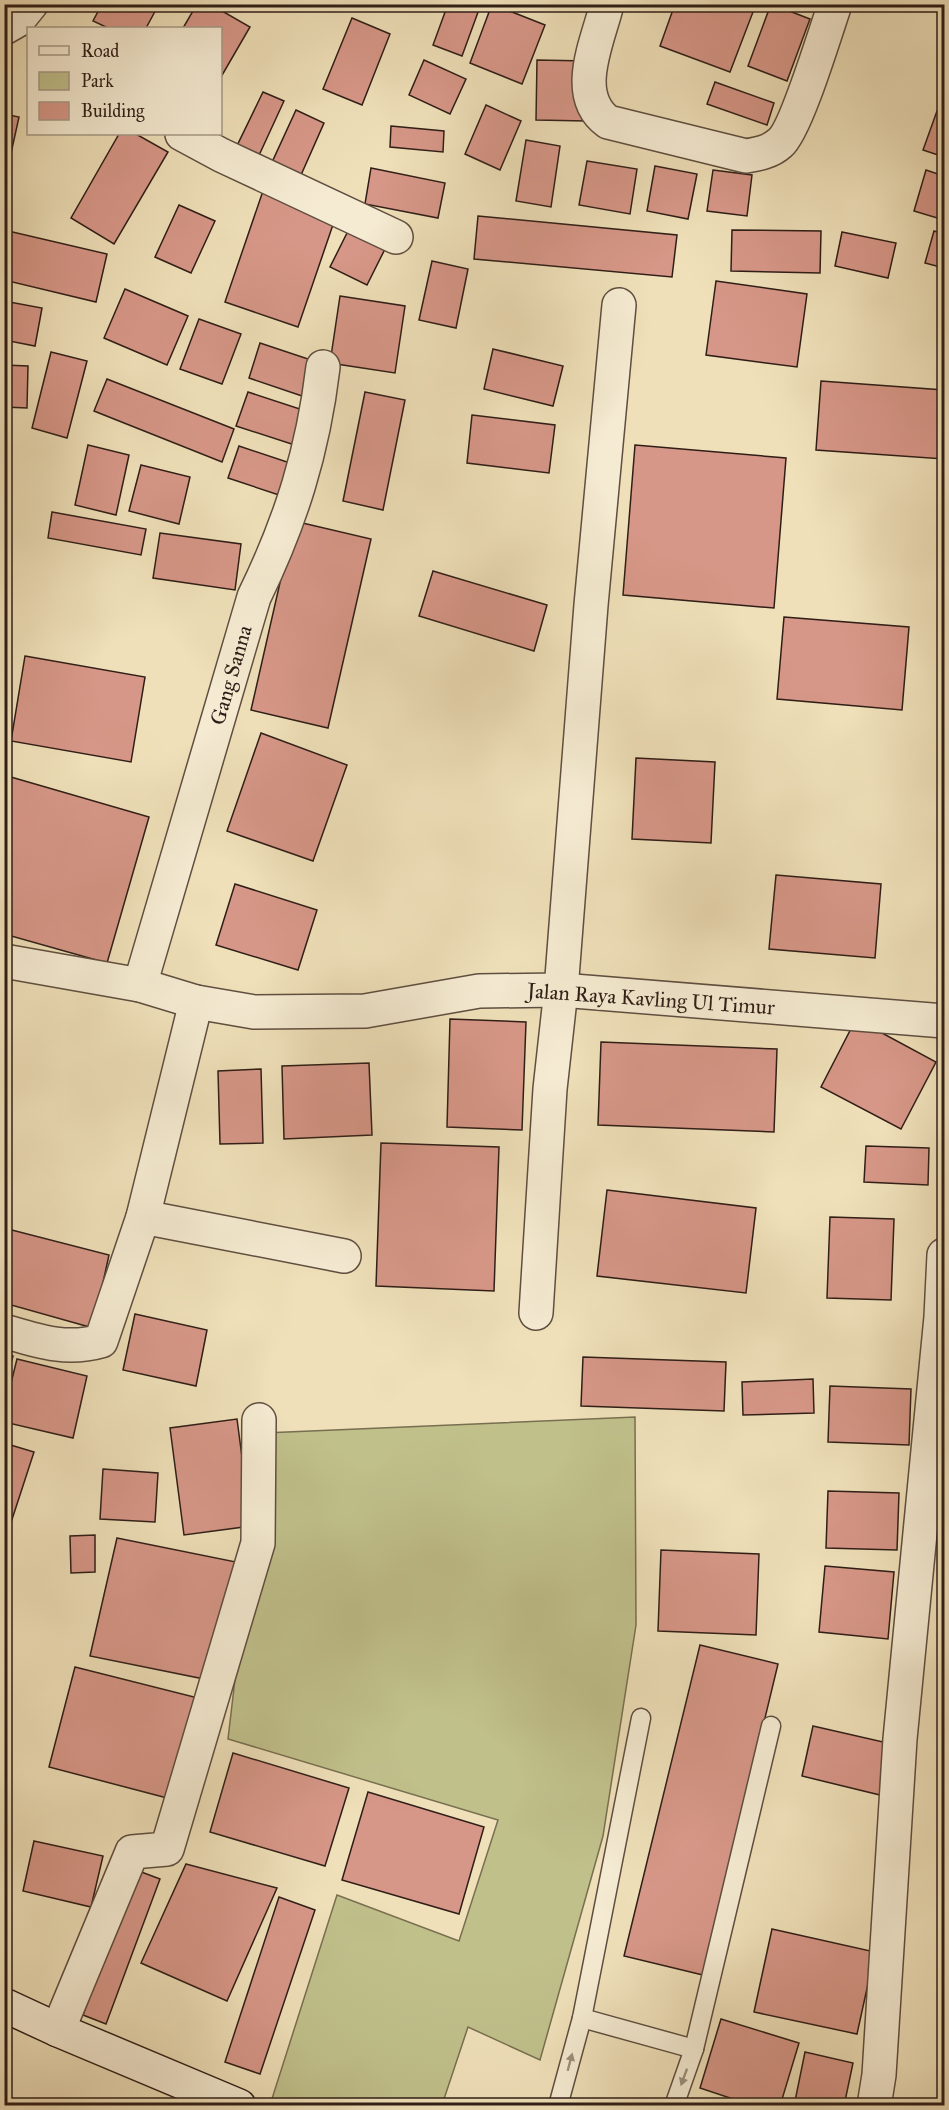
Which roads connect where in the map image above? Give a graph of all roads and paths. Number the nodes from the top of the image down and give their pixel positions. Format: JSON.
{"nodes":[{"id":1,"x":607,"y":4,"type":"edge"},
{"id":2,"x":836,"y":4,"type":"edge"},
{"id":3,"x":184,"y":135,"type":"edge"},
{"id":4,"x":396,"y":237,"type":"dead end"},
{"id":5,"x":619,"y":305,"type":"dead end"},
{"id":6,"x":323,"y":367,"type":"dead end"},
{"id":7,"x":4,"y":961,"type":"edge"},
{"id":8,"x":140,"y":985,"type":"junction"},
{"id":9,"x":561,"y":990,"type":"junction"},
{"id":10,"x":196,"y":1002,"type":"junction"},
{"id":11,"x":945,"y":1021,"type":"edge"},
{"id":12,"x":143,"y":1217,"type":"junction"},
{"id":13,"x":945,"y":1255,"type":"edge"},
{"id":14,"x":344,"y":1256,"type":"dead end"},
{"id":15,"x":536,"y":1313,"type":"dead end"},
{"id":16,"x":4,"y":1331,"type":"edge"},
{"id":17,"x":259,"y":1420,"type":"dead end"},
{"id":18,"x":641,"y":1718,"type":"dead end"},
{"id":19,"x":771,"y":1726,"type":"dead end"},
{"id":20,"x":4,"y":2005,"type":"edge"},
{"id":21,"x":582,"y":2018,"type":"junction"},
{"id":22,"x":58,"y":2030,"type":"junction"},
{"id":23,"x":694,"y":2049,"type":"junction"},
{"id":24,"x":239,"y":2106,"type":"edge"},
{"id":25,"x":558,"y":2106,"type":"edge"},
{"id":26,"x":674,"y":2106,"type":"edge"},
{"id":27,"x":874,"y":2106,"type":"edge"}],
"edges":[{"from":1,"to":2,"type":"street"},
{"from":3,"to":4,"type":"street"},
{"from":5,"to":9,"type":"street"},
{"from":6,"to":8,"type":"street","name":"Gang Sanna"},
{"from":7,"to":8,"type":"street","name":"Jalan Raya Kavling Ul Timur"},
{"from":8,"to":10,"type":"street","name":"Jalan Raya Kavling Ul Timur"},
{"from":9,"to":10,"type":"street","name":"Jalan Raya Kavling Ul Timur"},
{"from":9,"to":11,"type":"street","name":"Jalan Raya Kavling Ul Timur"},
{"from":9,"to":15,"type":"street"},
{"from":10,"to":12,"type":"street"},
{"from":12,"to":14,"type":"street"},
{"from":12,"to":16,"type":"street"},
{"from":13,"to":27,"type":"street"},
{"from":17,"to":22,"type":"street"},
{"from":18,"to":21,"type":"lane"},
{"from":19,"to":23,"type":"lane"},
{"from":20,"to":22,"type":"street"},
{"from":21,"to":23,"type":"lane"},
{"from":25,"to":21,"type":"lane","one_way":true},
{"from":22,"to":24,"type":"street"},
{"from":23,"to":26,"type":"lane","one_way":true}]}
